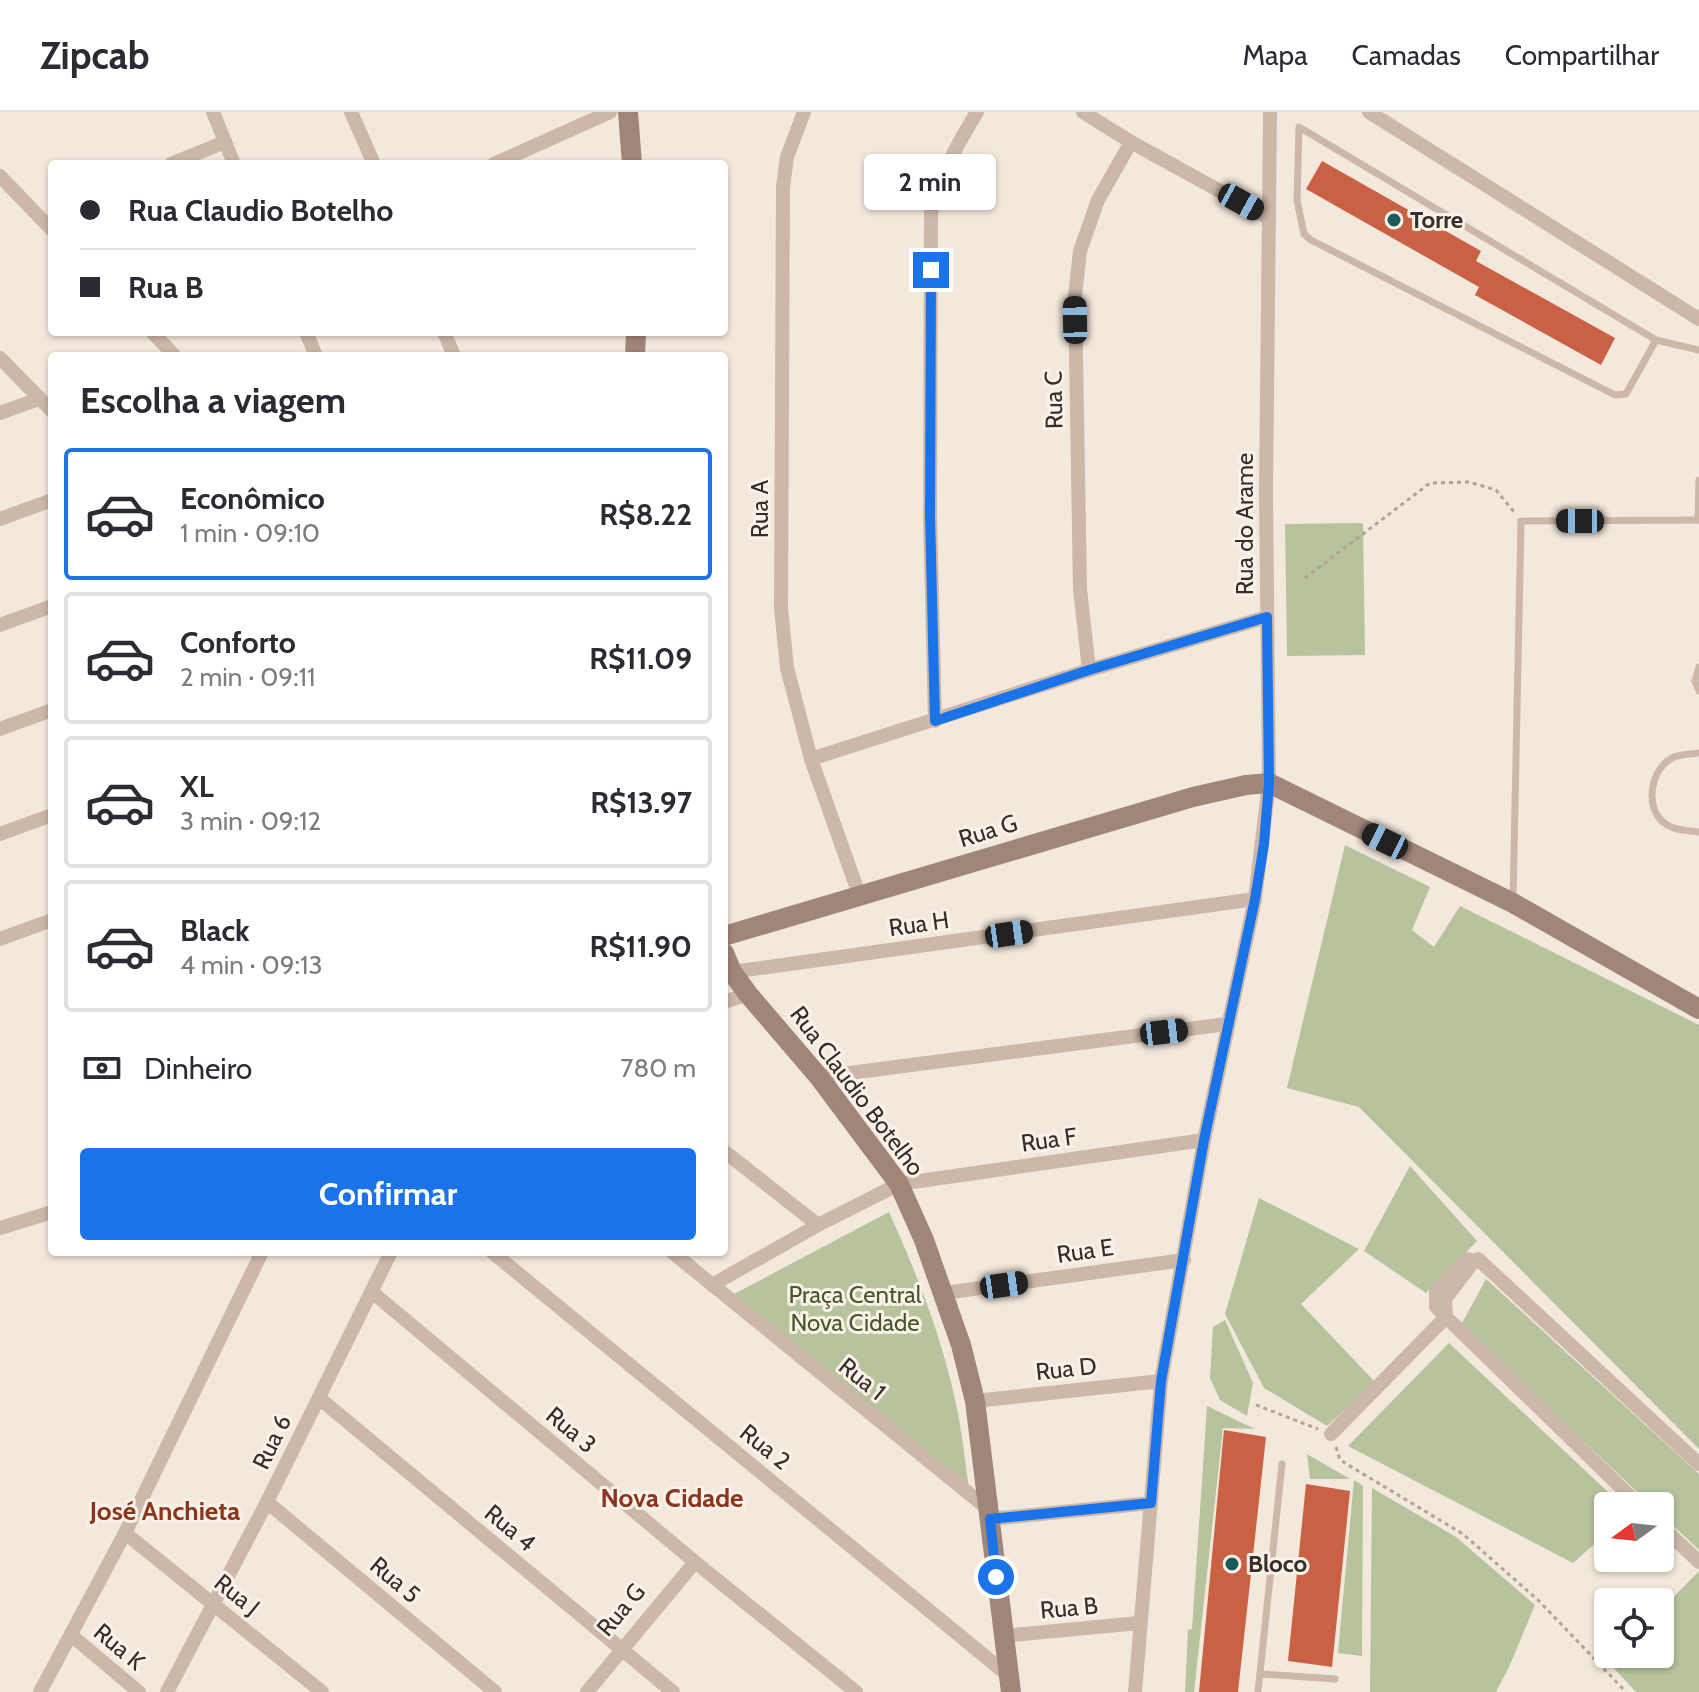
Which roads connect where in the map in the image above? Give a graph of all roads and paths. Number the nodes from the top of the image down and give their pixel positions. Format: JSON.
{"nodes":[{"id":1,"x":213,"y":112,"type":"edge"},
{"id":2,"x":351,"y":112,"type":"edge"},
{"id":3,"x":610,"y":112,"type":"edge"},
{"id":4,"x":628,"y":112,"type":"edge"},
{"id":5,"x":804,"y":112,"type":"edge"},
{"id":6,"x":977,"y":112,"type":"edge"},
{"id":7,"x":1083,"y":112,"type":"edge"},
{"id":8,"x":1270,"y":112,"type":"edge"},
{"id":9,"x":1369,"y":112,"type":"edge"},
{"id":10,"x":225,"y":142,"type":"junction"},
{"id":11,"x":1131,"y":142,"type":"junction"},
{"id":12,"x":181,"y":160,"type":"edge"},
{"id":13,"x":232,"y":160,"type":"edge"},
{"id":14,"x":372,"y":160,"type":"edge"},
{"id":15,"x":503,"y":160,"type":"edge"},
{"id":16,"x":632,"y":160,"type":"edge"},
{"id":17,"x":0,"y":176,"type":"edge"},
{"id":18,"x":46,"y":215,"type":"edge"},
{"id":19,"x":1269,"y":218,"type":"junction"},
{"id":20,"x":1699,"y":319,"type":"edge"},
{"id":21,"x":156,"y":336,"type":"edge"},
{"id":22,"x":1656,"y":340,"type":"junction"},
{"id":23,"x":1699,"y":350,"type":"edge"},
{"id":24,"x":171,"y":352,"type":"edge"},
{"id":25,"x":0,"y":358,"type":"edge"},
{"id":26,"x":39,"y":399,"type":"junction"},
{"id":27,"x":48,"y":407,"type":"edge"},
{"id":28,"x":0,"y":413,"type":"edge"},
{"id":29,"x":1699,"y":480,"type":"edge"},
{"id":30,"x":48,"y":501,"type":"edge"},
{"id":31,"x":0,"y":519,"type":"edge"},
{"id":32,"x":1698,"y":520,"type":"edge"},
{"id":33,"x":1521,"y":521,"type":"junction"},
{"id":34,"x":1305,"y":578,"type":"dead end"},
{"id":35,"x":48,"y":607,"type":"edge"},
{"id":36,"x":1267,"y":617,"type":"junction"},
{"id":37,"x":0,"y":625,"type":"edge"},
{"id":38,"x":1699,"y":667,"type":"edge"},
{"id":39,"x":1089,"y":670,"type":"junction"},
{"id":40,"x":1699,"y":691,"type":"edge"},
{"id":41,"x":48,"y":711,"type":"edge"},
{"id":42,"x":935,"y":721,"type":"junction"},
{"id":43,"x":0,"y":729,"type":"edge"},
{"id":44,"x":1699,"y":753,"type":"edge"},
{"id":45,"x":811,"y":759,"type":"junction"},
{"id":46,"x":1269,"y":783,"type":"junction"},
{"id":47,"x":48,"y":816,"type":"edge"},
{"id":48,"x":1699,"y":832,"type":"edge"},
{"id":49,"x":0,"y":834,"type":"edge"},
{"id":50,"x":860,"y":897,"type":"junction"},
{"id":51,"x":1255,"y":899,"type":"junction"},
{"id":52,"x":1513,"y":903,"type":"junction"},
{"id":53,"x":48,"y":921,"type":"edge"},
{"id":54,"x":728,"y":935,"type":"edge"},
{"id":55,"x":0,"y":939,"type":"edge"},
{"id":56,"x":728,"y":963,"type":"edge"},
{"id":57,"x":748,"y":994,"type":"junction"},
{"id":58,"x":728,"y":1001,"type":"edge"},
{"id":59,"x":1699,"y":1009,"type":"edge"},
{"id":60,"x":1227,"y":1024,"type":"junction"},
{"id":61,"x":819,"y":1077,"type":"junction"},
{"id":62,"x":1204,"y":1140,"type":"junction"},
{"id":63,"x":728,"y":1154,"type":"edge"},
{"id":64,"x":899,"y":1184,"type":"junction"},
{"id":65,"x":48,"y":1213,"type":"edge"},
{"id":66,"x":818,"y":1225,"type":"junction"},
{"id":67,"x":0,"y":1228,"type":"edge"},
{"id":68,"x":260,"y":1256,"type":"edge"},
{"id":69,"x":389,"y":1256,"type":"edge"},
{"id":70,"x":497,"y":1256,"type":"edge"},
{"id":71,"x":677,"y":1256,"type":"edge"},
{"id":72,"x":1184,"y":1260,"type":"junction"},
{"id":73,"x":712,"y":1285,"type":"junction"},
{"id":74,"x":372,"y":1292,"type":"junction"},
{"id":75,"x":944,"y":1293,"type":"junction"},
{"id":76,"x":1446,"y":1317,"type":"junction"},
{"id":77,"x":1161,"y":1381,"type":"junction"},
{"id":78,"x":319,"y":1398,"type":"junction"},
{"id":79,"x":975,"y":1401,"type":"junction"},
{"id":80,"x":1256,"y":1405,"type":"dead end"},
{"id":81,"x":1331,"y":1434,"type":"junction"},
{"id":82,"x":1282,"y":1464,"type":"dead end"},
{"id":83,"x":1699,"y":1464,"type":"edge"},
{"id":84,"x":1626,"y":1492,"type":"edge"},
{"id":85,"x":267,"y":1502,"type":"junction"},
{"id":86,"x":1151,"y":1503,"type":"junction"},
{"id":87,"x":989,"y":1514,"type":"junction"},
{"id":88,"x":125,"y":1533,"type":"junction"},
{"id":89,"x":1674,"y":1538,"type":"edge"},
{"id":90,"x":695,"y":1562,"type":"junction"},
{"id":91,"x":1699,"y":1562,"type":"edge"},
{"id":92,"x":213,"y":1604,"type":"junction"},
{"id":93,"x":1139,"y":1623,"type":"junction"},
{"id":94,"x":71,"y":1635,"type":"junction"},
{"id":95,"x":1003,"y":1636,"type":"junction"},
{"id":96,"x":622,"y":1649,"type":"junction"},
{"id":97,"x":1261,"y":1674,"type":"junction"},
{"id":98,"x":1335,"y":1679,"type":"dead end"},
{"id":99,"x":1010,"y":1684,"type":"edge"},
{"id":100,"x":40,"y":1692,"type":"edge"},
{"id":101,"x":139,"y":1692,"type":"edge"},
{"id":102,"x":167,"y":1692,"type":"edge"},
{"id":103,"x":322,"y":1692,"type":"edge"},
{"id":104,"x":495,"y":1692,"type":"edge"},
{"id":105,"x":587,"y":1692,"type":"edge"},
{"id":106,"x":673,"y":1692,"type":"edge"},
{"id":107,"x":856,"y":1692,"type":"edge"},
{"id":108,"x":1135,"y":1692,"type":"edge"},
{"id":109,"x":1258,"y":1692,"type":"edge"},
{"id":110,"x":1626,"y":1692,"type":"edge"}],
"edges":[{"from":1,"to":10,"type":"street"},
{"from":2,"to":14,"type":"street"},
{"from":3,"to":15,"type":"street"},
{"from":4,"to":16,"type":"street"},
{"from":5,"to":45,"type":"street","name":"Rua A"},
{"from":6,"to":42,"type":"street"},
{"from":7,"to":11,"type":"street"},
{"from":8,"to":19,"type":"street","name":"Rua do Arame"},
{"from":9,"to":20,"type":"street"},
{"from":10,"to":12,"type":"street"},
{"from":10,"to":13,"type":"street"},
{"from":11,"to":19,"type":"street"},
{"from":11,"to":39,"type":"street","name":"Rua C"},
{"from":17,"to":18,"type":"street"},
{"from":19,"to":36,"type":"street","name":"Rua do Arame"},
{"from":21,"to":24,"type":"street"},
{"from":22,"to":22,"type":"lane"},
{"from":22,"to":23,"type":"lane"},
{"from":25,"to":26,"type":"street"},
{"from":26,"to":27,"type":"street"},
{"from":26,"to":28,"type":"street"},
{"from":29,"to":32,"type":"lane"},
{"from":30,"to":31,"type":"street"},
{"from":32,"to":33,"type":"lane"},
{"from":33,"to":34,"type":"path"},
{"from":33,"to":52,"type":"lane"},
{"from":35,"to":37,"type":"street"},
{"from":36,"to":39,"type":"street"},
{"from":36,"to":46,"type":"street","name":"Rua do Arame"},
{"from":38,"to":40,"type":"lane"},
{"from":39,"to":42,"type":"street"},
{"from":41,"to":43,"type":"street"},
{"from":42,"to":45,"type":"street"},
{"from":44,"to":48,"type":"lane"},
{"from":45,"to":50,"type":"street","name":"Rua A"},
{"from":46,"to":50,"type":"street","name":"Rua G"},
{"from":46,"to":51,"type":"street","name":"Rua do Arame"},
{"from":46,"to":52,"type":"street"},
{"from":47,"to":49,"type":"street"},
{"from":50,"to":54,"type":"street","name":"Rua G"},
{"from":51,"to":56,"type":"street","name":"Rua H"},
{"from":51,"to":60,"type":"street","name":"Rua do Arame"},
{"from":52,"to":59,"type":"street"},
{"from":53,"to":55,"type":"street"},
{"from":56,"to":57,"type":"street","name":"Rua Claudio Botelho"},
{"from":57,"to":58,"type":"street"},
{"from":57,"to":61,"type":"street","name":"Rua Claudio Botelho"},
{"from":60,"to":61,"type":"street"},
{"from":60,"to":62,"type":"street","name":"Rua do Arame"},
{"from":61,"to":64,"type":"street","name":"Rua Claudio Botelho"},
{"from":62,"to":64,"type":"street","name":"Rua F"},
{"from":62,"to":72,"type":"street","name":"Rua do Arame"},
{"from":63,"to":66,"type":"street"},
{"from":64,"to":66,"type":"street","name":"Rua F"},
{"from":64,"to":75,"type":"street","name":"Rua Claudio Botelho"},
{"from":65,"to":67,"type":"street"},
{"from":66,"to":73,"type":"street","name":"Rua F"},
{"from":68,"to":88,"type":"street"},
{"from":69,"to":74,"type":"street","name":"Rua 6"},
{"from":70,"to":99,"type":"street","name":"Rua 2"},
{"from":71,"to":73,"type":"street","name":"Rua 1"},
{"from":72,"to":75,"type":"street","name":"Rua E"},
{"from":72,"to":77,"type":"street","name":"Rua do Arame"},
{"from":73,"to":87,"type":"street","name":"Rua 1"},
{"from":74,"to":78,"type":"street","name":"Rua 6"},
{"from":74,"to":90,"type":"street","name":"Rua 3"},
{"from":75,"to":79,"type":"street","name":"Rua Claudio Botelho"},
{"from":76,"to":81,"type":"street"},
{"from":76,"to":83,"type":"street"},
{"from":76,"to":84,"type":"street"},
{"from":77,"to":79,"type":"street","name":"Rua D"},
{"from":77,"to":86,"type":"street","name":"Rua do Arame"},
{"from":78,"to":85,"type":"street","name":"Rua 6"},
{"from":78,"to":96,"type":"street","name":"Rua 4"},
{"from":79,"to":87,"type":"street","name":"Rua Claudio Botelho"},
{"from":80,"to":81,"type":"path"},
{"from":81,"to":110,"type":"path"},
{"from":82,"to":97,"type":"lane"},
{"from":85,"to":92,"type":"street","name":"Rua 6"},
{"from":85,"to":104,"type":"street","name":"Rua 5"},
{"from":86,"to":87,"type":"street"},
{"from":86,"to":93,"type":"street","name":"Rua do Arame"},
{"from":87,"to":95,"type":"street","name":"Rua Claudio Botelho"},
{"from":88,"to":92,"type":"street","name":"Rua J"},
{"from":88,"to":94,"type":"street"},
{"from":89,"to":91,"type":"street"},
{"from":90,"to":96,"type":"street","name":"Rua G"},
{"from":90,"to":107,"type":"street","name":"Rua 3"},
{"from":92,"to":102,"type":"street","name":"Rua 6"},
{"from":92,"to":103,"type":"street","name":"Rua J"},
{"from":93,"to":95,"type":"street","name":"Rua B"},
{"from":93,"to":108,"type":"street","name":"Rua do Arame"},
{"from":94,"to":100,"type":"street"},
{"from":94,"to":101,"type":"street","name":"Rua K"},
{"from":95,"to":99,"type":"street","name":"Rua Claudio Botelho"},
{"from":96,"to":105,"type":"street","name":"Rua G"},
{"from":96,"to":106,"type":"street","name":"Rua 4"},
{"from":97,"to":98,"type":"lane"},
{"from":97,"to":109,"type":"lane"}]}
